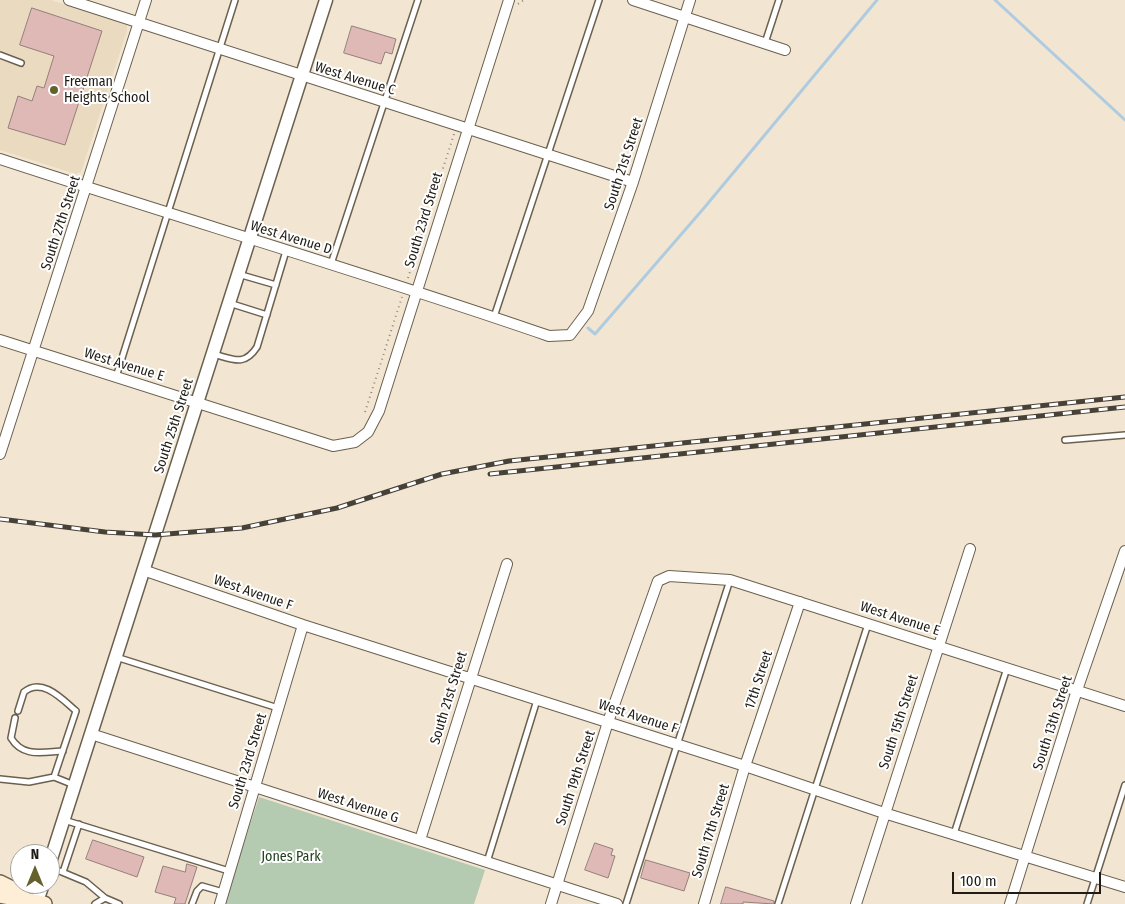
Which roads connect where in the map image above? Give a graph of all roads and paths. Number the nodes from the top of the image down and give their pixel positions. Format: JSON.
{"nodes":[{"id":1,"x":69,"y":0,"type":"edge"},
{"id":2,"x":146,"y":0,"type":"edge"},
{"id":3,"x":235,"y":0,"type":"edge"},
{"id":4,"x":326,"y":0,"type":"edge"},
{"id":5,"x":418,"y":0,"type":"edge"},
{"id":6,"x":509,"y":0,"type":"edge"},
{"id":7,"x":599,"y":0,"type":"edge"},
{"id":8,"x":633,"y":0,"type":"edge"},
{"id":9,"x":690,"y":0,"type":"edge"},
{"id":10,"x":779,"y":0,"type":"edge"},
{"id":11,"x":685,"y":16,"type":"junction"},
{"id":12,"x":138,"y":23,"type":"junction"},
{"id":13,"x":765,"y":43,"type":"junction"},
{"id":14,"x":218,"y":49,"type":"junction"},
{"id":15,"x":785,"y":50,"type":"dead end"},
{"id":16,"x":0,"y":55,"type":"edge"},
{"id":17,"x":22,"y":62,"type":"dead end"},
{"id":18,"x":301,"y":76,"type":"junction"},
{"id":19,"x":385,"y":103,"type":"junction"},
{"id":20,"x":467,"y":128,"type":"junction"},
{"id":21,"x":455,"y":131,"type":"dead end"},
{"id":22,"x":549,"y":155,"type":"junction"},
{"id":23,"x":0,"y":161,"type":"edge"},
{"id":24,"x":633,"y":182,"type":"junction"},
{"id":25,"x":87,"y":188,"type":"junction"},
{"id":26,"x":167,"y":213,"type":"junction"},
{"id":27,"x":249,"y":240,"type":"junction"},
{"id":28,"x":286,"y":251,"type":"junction"},
{"id":29,"x":331,"y":264,"type":"junction"},
{"id":30,"x":238,"y":274,"type":"junction"},
{"id":31,"x":406,"y":282,"type":"dead end"},
{"id":32,"x":276,"y":285,"type":"junction"},
{"id":33,"x":417,"y":290,"type":"junction"},
{"id":34,"x":402,"y":295,"type":"dead end"},
{"id":35,"x":229,"y":303,"type":"junction"},
{"id":36,"x":267,"y":315,"type":"junction"},
{"id":37,"x":494,"y":318,"type":"junction"},
{"id":38,"x":573,"y":332,"type":"joint"},
{"id":39,"x":0,"y":340,"type":"edge"},
{"id":40,"x":34,"y":352,"type":"junction"},
{"id":41,"x":212,"y":354,"type":"junction"},
{"id":42,"x":116,"y":377,"type":"junction"},
{"id":43,"x":197,"y":402,"type":"junction"},
{"id":44,"x":365,"y":412,"type":"dead end"},
{"id":45,"x":1125,"y":435,"type":"edge"},
{"id":46,"x":1065,"y":440,"type":"dead end"},
{"id":47,"x":355,"y":442,"type":"joint"},
{"id":48,"x":0,"y":454,"type":"edge"},
{"id":49,"x":970,"y":549,"type":"dead end"},
{"id":50,"x":1125,"y":551,"type":"edge"},
{"id":51,"x":507,"y":564,"type":"dead end"},
{"id":52,"x":143,"y":570,"type":"junction"},
{"id":53,"x":663,"y":578,"type":"joint"},
{"id":54,"x":730,"y":580,"type":"junction"},
{"id":55,"x":800,"y":602,"type":"junction"},
{"id":56,"x":868,"y":624,"type":"junction"},
{"id":57,"x":303,"y":625,"type":"junction"},
{"id":58,"x":939,"y":646,"type":"junction"},
{"id":59,"x":116,"y":657,"type":"junction"},
{"id":60,"x":1007,"y":668,"type":"junction"},
{"id":61,"x":469,"y":678,"type":"junction"},
{"id":62,"x":1077,"y":690,"type":"junction"},
{"id":63,"x":537,"y":699,"type":"junction"},
{"id":64,"x":1125,"y":706,"type":"edge"},
{"id":65,"x":278,"y":708,"type":"junction"},
{"id":66,"x":18,"y":711,"type":"dead end"},
{"id":67,"x":15,"y":718,"type":"dead end"},
{"id":68,"x":608,"y":722,"type":"junction"},
{"id":69,"x":91,"y":734,"type":"junction"},
{"id":70,"x":677,"y":744,"type":"junction"},
{"id":71,"x":63,"y":751,"type":"junction"},
{"id":72,"x":745,"y":766,"type":"junction"},
{"id":73,"x":54,"y":778,"type":"junction"},
{"id":74,"x":0,"y":779,"type":"edge"},
{"id":75,"x":74,"y":785,"type":"junction"},
{"id":76,"x":1125,"y":786,"type":"edge"},
{"id":77,"x":255,"y":787,"type":"junction"},
{"id":78,"x":814,"y":790,"type":"junction"},
{"id":79,"x":884,"y":813,"type":"junction"},
{"id":80,"x":64,"y":820,"type":"junction"},
{"id":81,"x":79,"y":824,"type":"junction"},
{"id":82,"x":954,"y":834,"type":"junction"},
{"id":83,"x":420,"y":840,"type":"junction"},
{"id":84,"x":56,"y":844,"type":"edge"},
{"id":85,"x":1026,"y":855,"type":"junction"},
{"id":86,"x":487,"y":862,"type":"junction"},
{"id":87,"x":60,"y":871,"type":"edge"},
{"id":88,"x":229,"y":871,"type":"junction"},
{"id":89,"x":63,"y":872,"type":"junction"},
{"id":90,"x":1095,"y":878,"type":"junction"},
{"id":91,"x":0,"y":883,"type":"edge"},
{"id":92,"x":557,"y":885,"type":"junction"},
{"id":93,"x":1125,"y":887,"type":"edge"},
{"id":94,"x":223,"y":892,"type":"junction"},
{"id":95,"x":0,"y":895,"type":"edge"},
{"id":96,"x":104,"y":898,"type":"junction"},
{"id":97,"x":39,"y":903,"type":"edge"},
{"id":98,"x":192,"y":903,"type":"edge"},
{"id":99,"x":95,"y":904,"type":"edge"},
{"id":100,"x":119,"y":904,"type":"edge"},
{"id":101,"x":198,"y":904,"type":"edge"},
{"id":102,"x":220,"y":904,"type":"edge"},
{"id":103,"x":551,"y":904,"type":"edge"},
{"id":104,"x":617,"y":904,"type":"edge"},
{"id":105,"x":626,"y":904,"type":"edge"},
{"id":106,"x":704,"y":904,"type":"edge"},
{"id":107,"x":778,"y":904,"type":"edge"},
{"id":108,"x":856,"y":904,"type":"edge"},
{"id":109,"x":1010,"y":904,"type":"edge"},
{"id":110,"x":1087,"y":904,"type":"edge"}],
"edges":[{"from":1,"to":12,"type":"street","name":"West Avenue C"},
{"from":2,"to":12,"type":"street","name":"South 27th Street"},
{"from":3,"to":14,"type":"lane"},
{"from":4,"to":18,"type":"street","name":"South 25th Street"},
{"from":5,"to":19,"type":"lane"},
{"from":6,"to":20,"type":"street","name":"South 23rd Street"},
{"from":7,"to":22,"type":"lane"},
{"from":8,"to":11,"type":"street"},
{"from":9,"to":11,"type":"street","name":"South 21st Street"},
{"from":10,"to":13,"type":"lane"},
{"from":11,"to":13,"type":"street"},
{"from":11,"to":24,"type":"street","name":"South 21st Street"},
{"from":12,"to":14,"type":"street","name":"West Avenue C"},
{"from":12,"to":25,"type":"street","name":"South 27th Street"},
{"from":13,"to":15,"type":"street"},
{"from":14,"to":18,"type":"street","name":"West Avenue C"},
{"from":14,"to":26,"type":"lane"},
{"from":16,"to":17,"type":"lane"},
{"from":18,"to":19,"type":"street","name":"West Avenue C"},
{"from":18,"to":27,"type":"street","name":"South 25th Street"},
{"from":19,"to":20,"type":"street","name":"West Avenue C"},
{"from":19,"to":29,"type":"lane"},
{"from":20,"to":22,"type":"street","name":"West Avenue C"},
{"from":20,"to":33,"type":"street","name":"South 23rd Street"},
{"from":21,"to":31,"type":"path"},
{"from":22,"to":24,"type":"street","name":"West Avenue C"},
{"from":22,"to":37,"type":"lane"},
{"from":23,"to":25,"type":"street","name":"West Avenue D"},
{"from":24,"to":38,"type":"street","name":"South 21st Street"},
{"from":25,"to":26,"type":"street","name":"West Avenue D"},
{"from":25,"to":40,"type":"street","name":"South 27th Street"},
{"from":26,"to":27,"type":"street","name":"West Avenue D"},
{"from":26,"to":42,"type":"lane"},
{"from":27,"to":28,"type":"street","name":"West Avenue D"},
{"from":27,"to":30,"type":"street","name":"South 25th Street"},
{"from":28,"to":29,"type":"street","name":"West Avenue D"},
{"from":28,"to":32,"type":"lane"},
{"from":29,"to":33,"type":"street","name":"West Avenue D"},
{"from":30,"to":32,"type":"lane"},
{"from":30,"to":35,"type":"street","name":"South 25th Street"},
{"from":32,"to":36,"type":"lane"},
{"from":33,"to":37,"type":"street","name":"West Avenue D"},
{"from":33,"to":47,"type":"street","name":"South 23rd Street"},
{"from":34,"to":44,"type":"path"},
{"from":35,"to":36,"type":"lane"},
{"from":35,"to":41,"type":"street","name":"South 25th Street"},
{"from":36,"to":41,"type":"lane"},
{"from":37,"to":38,"type":"street","name":"West Avenue D"},
{"from":39,"to":40,"type":"street","name":"West Avenue E"},
{"from":40,"to":42,"type":"street","name":"West Avenue E"},
{"from":40,"to":48,"type":"street","name":"South 27th Street"},
{"from":41,"to":43,"type":"street","name":"South 25th Street"},
{"from":42,"to":43,"type":"street","name":"West Avenue E"},
{"from":43,"to":47,"type":"street","name":"West Avenue E"},
{"from":43,"to":52,"type":"street","name":"South 25th Street"},
{"from":45,"to":46,"type":"lane"},
{"from":49,"to":58,"type":"street","name":"South 15th Street"},
{"from":50,"to":62,"type":"street","name":"South 13th Street"},
{"from":51,"to":61,"type":"street","name":"South 21st Street"},
{"from":52,"to":57,"type":"street","name":"West Avenue F"},
{"from":52,"to":59,"type":"street","name":"South 25th Street"},
{"from":53,"to":54,"type":"street","name":"West Avenue E"},
{"from":53,"to":68,"type":"street","name":"South 19th Street"},
{"from":54,"to":55,"type":"street","name":"West Avenue E"},
{"from":54,"to":70,"type":"lane"},
{"from":55,"to":56,"type":"street","name":"West Avenue E"},
{"from":55,"to":72,"type":"street","name":"17th Street"},
{"from":56,"to":58,"type":"street","name":"West Avenue E"},
{"from":56,"to":78,"type":"lane"},
{"from":57,"to":61,"type":"street","name":"West Avenue F"},
{"from":57,"to":65,"type":"street","name":"South 23rd Street"},
{"from":58,"to":60,"type":"street","name":"West Avenue E"},
{"from":58,"to":79,"type":"street","name":"South 15th Street"},
{"from":59,"to":65,"type":"lane"},
{"from":59,"to":69,"type":"street","name":"South 25th Street"},
{"from":60,"to":62,"type":"street","name":"West Avenue E"},
{"from":60,"to":82,"type":"lane"},
{"from":61,"to":63,"type":"street","name":"West Avenue F"},
{"from":61,"to":83,"type":"street","name":"South 21st Street"},
{"from":62,"to":64,"type":"street","name":"West Avenue E"},
{"from":62,"to":85,"type":"street","name":"South 13th Street"},
{"from":63,"to":68,"type":"street","name":"West Avenue F"},
{"from":63,"to":86,"type":"lane"},
{"from":65,"to":77,"type":"street","name":"South 23rd Street"},
{"from":66,"to":71,"type":"lane"},
{"from":67,"to":71,"type":"lane"},
{"from":68,"to":70,"type":"street","name":"West Avenue F"},
{"from":68,"to":92,"type":"street","name":"South 19th Street"},
{"from":69,"to":75,"type":"street","name":"South 25th Street"},
{"from":69,"to":77,"type":"street","name":"West Avenue G"},
{"from":70,"to":72,"type":"street","name":"West Avenue F"},
{"from":70,"to":105,"type":"lane"},
{"from":71,"to":73,"type":"lane"},
{"from":72,"to":78,"type":"street","name":"West Avenue F"},
{"from":72,"to":106,"type":"street","name":"South 17th Street"},
{"from":73,"to":74,"type":"lane"},
{"from":73,"to":75,"type":"lane"},
{"from":75,"to":80,"type":"street","name":"South 25th Street"},
{"from":76,"to":90,"type":"lane"},
{"from":77,"to":83,"type":"street","name":"West Avenue G"},
{"from":77,"to":88,"type":"street","name":"South 23rd Street"},
{"from":78,"to":79,"type":"street","name":"West Avenue F"},
{"from":78,"to":107,"type":"lane"},
{"from":79,"to":82,"type":"street","name":"West Avenue F"},
{"from":79,"to":108,"type":"street","name":"South 15th Street"},
{"from":80,"to":81,"type":"lane"},
{"from":80,"to":84,"type":"street","name":"South 25th Street"},
{"from":81,"to":88,"type":"lane"},
{"from":81,"to":89,"type":"lane"},
{"from":82,"to":85,"type":"street","name":"West Avenue F"},
{"from":83,"to":86,"type":"street","name":"West Avenue G"},
{"from":85,"to":90,"type":"street","name":"West Avenue F"},
{"from":85,"to":109,"type":"street","name":"South 13th Street"},
{"from":86,"to":92,"type":"street","name":"West Avenue G"},
{"from":87,"to":89,"type":"lane"},
{"from":88,"to":94,"type":"street","name":"South 23rd Street"},
{"from":89,"to":96,"type":"lane"},
{"from":90,"to":93,"type":"street","name":"West Avenue F"},
{"from":90,"to":110,"type":"lane"},
{"from":91,"to":97,"type":"main road"},
{"from":92,"to":103,"type":"street","name":"South 19th Street"},
{"from":92,"to":104,"type":"street","name":"West Avenue G"},
{"from":94,"to":98,"type":"lane"},
{"from":94,"to":102,"type":"street","name":"South 23rd Street"},
{"from":95,"to":97,"type":"main road"},
{"from":96,"to":99,"type":"lane"},
{"from":96,"to":100,"type":"lane"},
{"from":98,"to":101,"type":"lane"}]}
